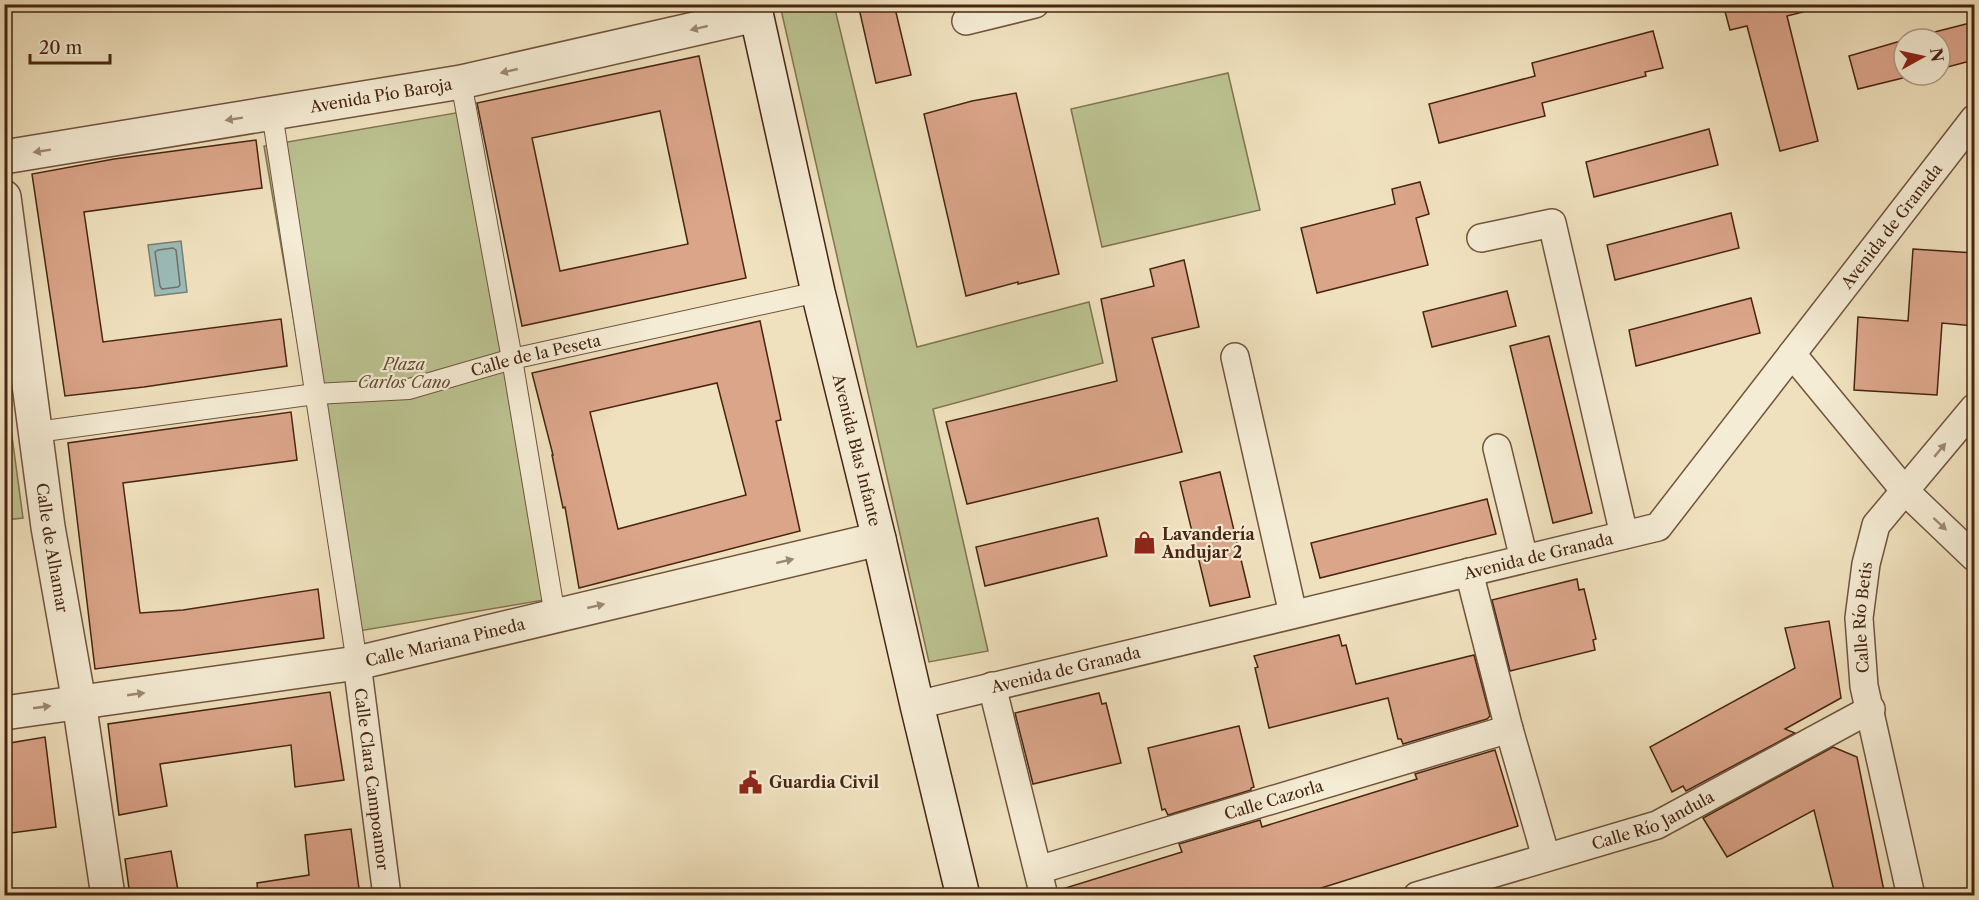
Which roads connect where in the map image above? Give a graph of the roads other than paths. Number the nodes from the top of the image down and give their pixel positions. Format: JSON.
{"nodes":[{"id":1,"x":1035,"y":4,"type":"edge"},
{"id":2,"x":755,"y":10,"type":"edge"},
{"id":3,"x":966,"y":21,"type":"dead end"},
{"id":4,"x":460,"y":82,"type":"junction"},
{"id":5,"x":272,"y":113,"type":"junction"},
{"id":6,"x":1974,"y":119,"type":"edge"},
{"id":7,"x":4,"y":157,"type":"edge"},
{"id":8,"x":4,"y":197,"type":"edge"},
{"id":9,"x":1481,"y":238,"type":"dead end"},
{"id":10,"x":818,"y":292,"type":"junction"},
{"id":11,"x":1792,"y":354,"type":"junction"},
{"id":12,"x":1234,"y":357,"type":"dead end"},
{"id":13,"x":512,"y":359,"type":"junction"},
{"id":14,"x":315,"y":394,"type":"junction"},
{"id":15,"x":1974,"y":408,"type":"edge"},
{"id":16,"x":37,"y":432,"type":"junction"},
{"id":17,"x":1497,"y":448,"type":"dead end"},
{"id":18,"x":1905,"y":491,"type":"junction"},
{"id":19,"x":1624,"y":535,"type":"junction"},
{"id":20,"x":879,"y":539,"type":"junction"},
{"id":21,"x":1974,"y":557,"type":"edge"},
{"id":22,"x":1524,"y":559,"type":"junction"},
{"id":23,"x":1470,"y":572,"type":"junction"},
{"id":24,"x":1293,"y":615,"type":"junction"},
{"id":25,"x":555,"y":616,"type":"junction"},
{"id":26,"x":357,"y":663,"type":"junction"},
{"id":27,"x":992,"y":686,"type":"junction"},
{"id":28,"x":79,"y":702,"type":"junction"},
{"id":29,"x":917,"y":705,"type":"junction"},
{"id":30,"x":1871,"y":709,"type":"junction"},
{"id":31,"x":4,"y":713,"type":"edge"},
{"id":32,"x":1509,"y":729,"type":"junction"},
{"id":33,"x":1546,"y":857,"type":"junction"},
{"id":34,"x":1041,"y":883,"type":"edge"},
{"id":35,"x":108,"y":896,"type":"edge"},
{"id":36,"x":387,"y":896,"type":"edge"},
{"id":37,"x":963,"y":896,"type":"edge"},
{"id":38,"x":1417,"y":896,"type":"edge"},
{"id":39,"x":1911,"y":896,"type":"edge"}],
"edges":[{"from":1,"to":3,"type":"street"},
{"from":2,"to":4,"type":"street","name":"Avenida Pío Baroja","one_way":true},
{"from":2,"to":10,"type":"street","name":"Avenida Blas Infante"},
{"from":4,"to":5,"type":"street","name":"Avenida Pío Baroja"},
{"from":4,"to":13,"type":"street"},
{"from":5,"to":7,"type":"street","name":"Avenida Pío Baroja","one_way":true},
{"from":5,"to":14,"type":"street"},
{"from":6,"to":11,"type":"street","name":"Avenida de Granada"},
{"from":8,"to":16,"type":"street","name":"Calle de Alhamar"},
{"from":9,"to":19,"type":"street"},
{"from":10,"to":13,"type":"street","name":"Calle de la Peseta"},
{"from":10,"to":20,"type":"street","name":"Avenida Blas Infante"},
{"from":11,"to":18,"type":"street"},
{"from":11,"to":19,"type":"street","name":"Avenida de Granada"},
{"from":12,"to":24,"type":"street"},
{"from":13,"to":14,"type":"street","name":"Calle de la Peseta"},
{"from":13,"to":25,"type":"street"},
{"from":14,"to":16,"type":"street","name":"Calle de la Peseta"},
{"from":14,"to":26,"type":"street"},
{"from":18,"to":15,"type":"street","name":"Calle Río Betis","one_way":true},
{"from":16,"to":28,"type":"street","name":"Calle de Alhamar"},
{"from":17,"to":22,"type":"street"},
{"from":18,"to":21,"type":"street","one_way":true},
{"from":18,"to":30,"type":"street","name":"Calle Río Betis"},
{"from":19,"to":22,"type":"street","name":"Avenida de Granada"},
{"from":25,"to":20,"type":"street","name":"Calle Mariana Pineda","one_way":true},
{"from":20,"to":29,"type":"street","name":"Avenida Blas Infante"},
{"from":22,"to":23,"type":"street","name":"Avenida de Granada"},
{"from":23,"to":24,"type":"street","name":"Avenida de Granada"},
{"from":23,"to":32,"type":"street"},
{"from":24,"to":27,"type":"street","name":"Avenida de Granada"},
{"from":25,"to":26,"type":"street","name":"Calle Mariana Pineda"},
{"from":28,"to":26,"type":"street","name":"Calle Mariana Pineda","one_way":true},
{"from":26,"to":36,"type":"street","name":"Calle Clara Campoamor"},
{"from":27,"to":29,"type":"street","name":"Avenida de Granada"},
{"from":27,"to":34,"type":"street"},
{"from":31,"to":28,"type":"street","name":"Calle Mariana Pineda","one_way":true},
{"from":28,"to":35,"type":"street","name":"Calle de Alhamar"},
{"from":29,"to":37,"type":"street","name":"Avenida Blas Infante"},
{"from":30,"to":33,"type":"street","name":"Calle Río Jandula"},
{"from":30,"to":39,"type":"street","name":"Calle Río Betis"},
{"from":32,"to":33,"type":"street"},
{"from":32,"to":34,"type":"street","name":"Calle Cazorla"},
{"from":33,"to":38,"type":"street","name":"Calle Río Jandula"}]}
